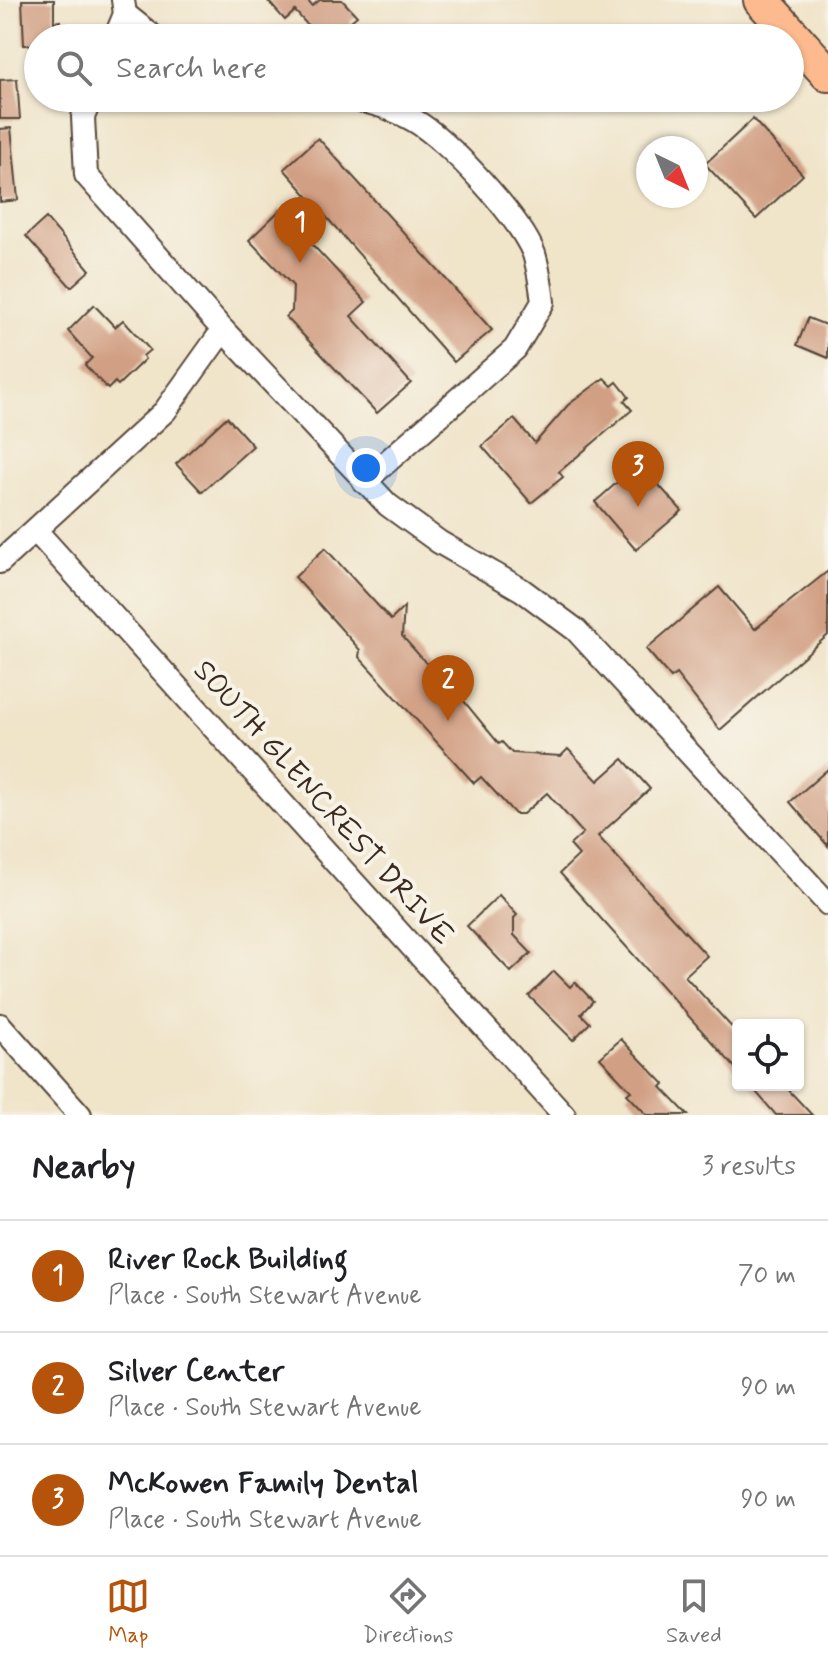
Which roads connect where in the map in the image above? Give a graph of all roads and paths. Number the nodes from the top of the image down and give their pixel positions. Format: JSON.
{"nodes":[{"id":1,"x":761,"y":0,"type":"edge"},
{"id":2,"x":124,"y":7,"type":"edge"},
{"id":3,"x":141,"y":24,"type":"edge"},
{"id":4,"x":783,"y":24,"type":"edge"},
{"id":5,"x":804,"y":47,"type":"edge"},
{"id":6,"x":828,"y":74,"type":"edge"},
{"id":7,"x":85,"y":112,"type":"edge"},
{"id":8,"x":397,"y":112,"type":"edge"},
{"id":9,"x":223,"y":330,"type":"junction"},
{"id":10,"x":364,"y":482,"type":"junction"},
{"id":11,"x":36,"y":531,"type":"junction"},
{"id":12,"x":0,"y":562,"type":"edge"},
{"id":13,"x":828,"y":904,"type":"edge"},
{"id":14,"x":0,"y":1025,"type":"edge"},
{"id":15,"x":80,"y":1115,"type":"edge"},
{"id":16,"x":564,"y":1115,"type":"edge"}],
"edges":[{"from":1,"to":4,"type":"main road"},
{"from":2,"to":3,"type":"street"},
{"from":5,"to":6,"type":"main road"},
{"from":7,"to":9,"type":"street"},
{"from":8,"to":10,"type":"street"},
{"from":9,"to":10,"type":"street"},
{"from":9,"to":11,"type":"street"},
{"from":10,"to":13,"type":"street"},
{"from":11,"to":12,"type":"street"},
{"from":11,"to":16,"type":"street","name":"SOUTH GLENCREST DRIVE"},
{"from":14,"to":15,"type":"street"}]}
